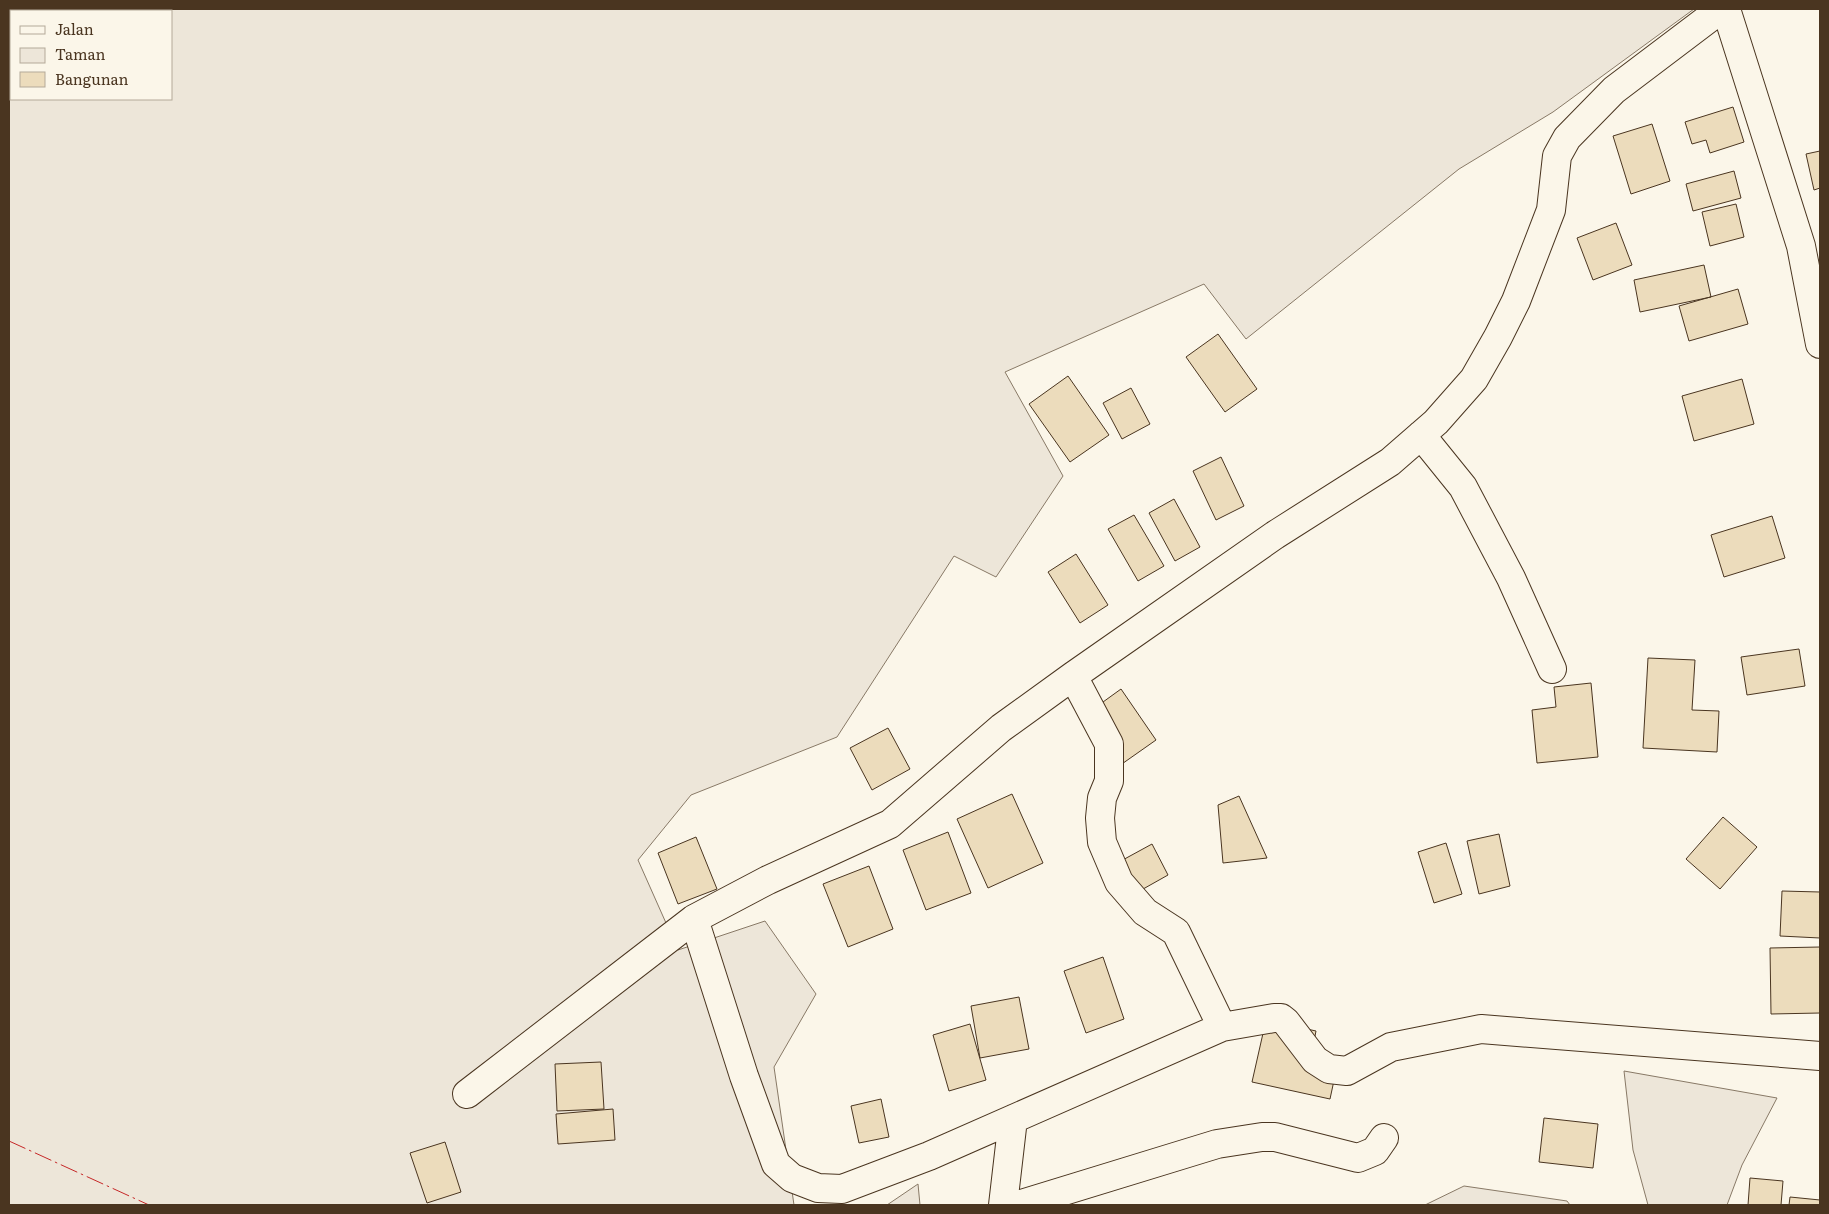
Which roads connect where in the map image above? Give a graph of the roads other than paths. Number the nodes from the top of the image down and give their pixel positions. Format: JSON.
{"nodes":[{"id":1,"x":1721,"y":9,"type":"edge"},
{"id":2,"x":1726,"y":9,"type":"edge"},
{"id":3,"x":1811,"y":243,"type":"edge"},
{"id":4,"x":1820,"y":344,"type":"edge"},
{"id":5,"x":1421,"y":435,"type":"junction"},
{"id":6,"x":1552,"y":669,"type":"dead end"},
{"id":7,"x":1073,"y":676,"type":"junction"},
{"id":8,"x":694,"y":919,"type":"junction"},
{"id":9,"x":1222,"y":1027,"type":"junction"},
{"id":10,"x":1820,"y":1056,"type":"edge"},
{"id":11,"x":467,"y":1094,"type":"dead end"},
{"id":12,"x":1012,"y":1119,"type":"junction"},
{"id":13,"x":1384,"y":1138,"type":"dead end"},
{"id":14,"x":1003,"y":1205,"type":"edge"},
{"id":15,"x":1018,"y":1205,"type":"edge"}],
"edges":[{"from":1,"to":5,"type":"street"},
{"from":2,"to":3,"type":"street"},
{"from":3,"to":4,"type":"street"},
{"from":5,"to":6,"type":"street"},
{"from":5,"to":7,"type":"street"},
{"from":7,"to":8,"type":"street"},
{"from":7,"to":9,"type":"street"},
{"from":8,"to":11,"type":"street"},
{"from":8,"to":12,"type":"street"},
{"from":9,"to":10,"type":"street"},
{"from":9,"to":12,"type":"street"},
{"from":12,"to":14,"type":"street"},
{"from":13,"to":15,"type":"street"}]}
